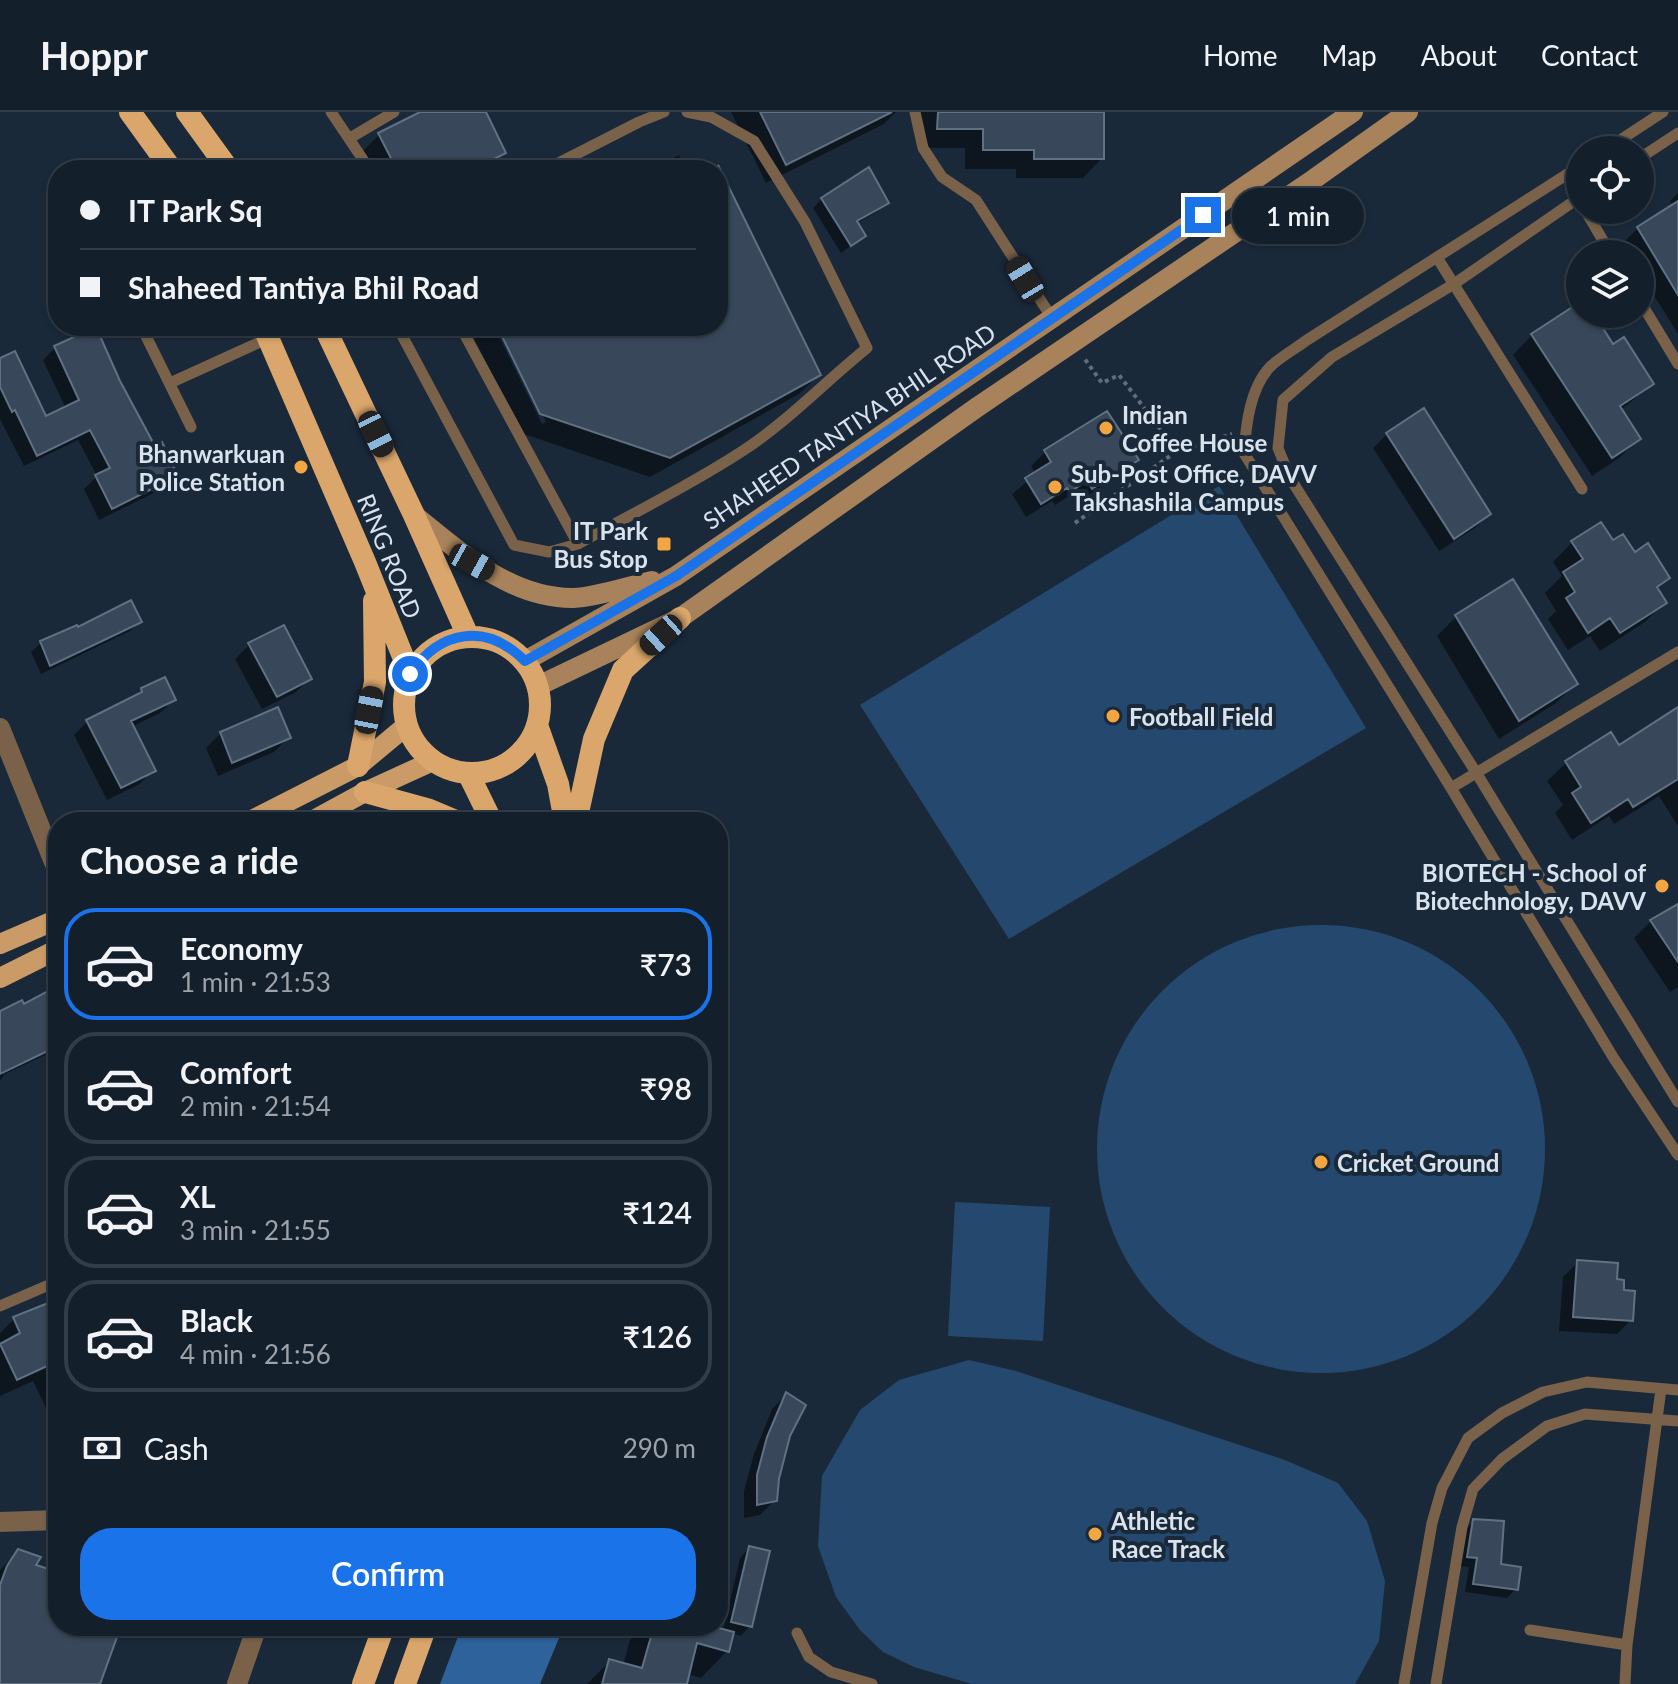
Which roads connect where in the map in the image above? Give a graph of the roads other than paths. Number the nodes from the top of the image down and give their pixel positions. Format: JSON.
{"nodes":[{"id":1,"x":130,"y":112,"type":"edge"},
{"id":2,"x":187,"y":112,"type":"edge"},
{"id":3,"x":331,"y":112,"type":"edge"},
{"id":4,"x":394,"y":112,"type":"edge"},
{"id":5,"x":664,"y":112,"type":"edge"},
{"id":6,"x":687,"y":112,"type":"edge"},
{"id":7,"x":915,"y":112,"type":"edge"},
{"id":8,"x":1353,"y":112,"type":"edge"},
{"id":9,"x":1408,"y":112,"type":"edge"},
{"id":10,"x":1663,"y":112,"type":"edge"},
{"id":11,"x":1678,"y":133,"type":"edge"},
{"id":12,"x":1626,"y":136,"type":"edge"},
{"id":13,"x":350,"y":138,"type":"junction"},
{"id":14,"x":1654,"y":149,"type":"edge"},
{"id":15,"x":165,"y":160,"type":"edge"},
{"id":16,"x":222,"y":160,"type":"edge"},
{"id":17,"x":364,"y":160,"type":"edge"},
{"id":18,"x":565,"y":160,"type":"edge"},
{"id":19,"x":1566,"y":175,"type":"edge"},
{"id":20,"x":1566,"y":208,"type":"edge"},
{"id":21,"x":1438,"y":259,"type":"junction"},
{"id":22,"x":1454,"y":284,"type":"junction"},
{"id":23,"x":1052,"y":318,"type":"junction"},
{"id":24,"x":1654,"y":324,"type":"edge"},
{"id":25,"x":146,"y":336,"type":"edge"},
{"id":26,"x":258,"y":336,"type":"edge"},
{"id":27,"x":268,"y":336,"type":"edge"},
{"id":28,"x":329,"y":336,"type":"edge"},
{"id":29,"x":402,"y":336,"type":"edge"},
{"id":30,"x":465,"y":336,"type":"edge"},
{"id":31,"x":1073,"y":343,"type":"junction"},
{"id":32,"x":1678,"y":364,"type":"edge"},
{"id":33,"x":170,"y":383,"type":"junction"},
{"id":34,"x":191,"y":427,"type":"dead end"},
{"id":35,"x":1582,"y":489,"type":"dead end"},
{"id":36,"x":414,"y":515,"type":"junction"},
{"id":37,"x":578,"y":544,"type":"junction"},
{"id":38,"x":676,"y":576,"type":"junction"},
{"id":39,"x":373,"y":581,"type":"junction"},
{"id":40,"x":680,"y":618,"type":"junction"},
{"id":41,"x":468,"y":636,"type":"junction"},
{"id":42,"x":1678,"y":652,"type":"edge"},
{"id":43,"x":525,"y":661,"type":"junction"},
{"id":44,"x":410,"y":674,"type":"junction"},
{"id":45,"x":538,"y":686,"type":"junction"},
{"id":46,"x":537,"y":725,"type":"junction"},
{"id":47,"x":406,"y":726,"type":"junction"},
{"id":48,"x":0,"y":728,"type":"edge"},
{"id":49,"x":433,"y":761,"type":"junction"},
{"id":50,"x":358,"y":766,"type":"junction"},
{"id":51,"x":468,"y":773,"type":"junction"},
{"id":52,"x":1477,"y":774,"type":"junction"},
{"id":53,"x":1451,"y":788,"type":"junction"},
{"id":54,"x":365,"y":792,"type":"junction"},
{"id":55,"x":268,"y":812,"type":"edge"},
{"id":56,"x":328,"y":812,"type":"edge"},
{"id":57,"x":434,"y":812,"type":"edge"},
{"id":58,"x":487,"y":812,"type":"edge"},
{"id":59,"x":563,"y":812,"type":"edge"},
{"id":60,"x":578,"y":812,"type":"edge"},
{"id":61,"x":48,"y":847,"type":"edge"},
{"id":62,"x":48,"y":923,"type":"edge"},
{"id":63,"x":0,"y":944,"type":"edge"},
{"id":64,"x":48,"y":954,"type":"edge"},
{"id":65,"x":0,"y":978,"type":"edge"},
{"id":66,"x":1678,"y":1102,"type":"edge"},
{"id":67,"x":1678,"y":1155,"type":"edge"},
{"id":68,"x":48,"y":1285,"type":"edge"},
{"id":69,"x":0,"y":1306,"type":"edge"},
{"id":70,"x":1661,"y":1389,"type":"junction"},
{"id":71,"x":1678,"y":1390,"type":"edge"},
{"id":72,"x":1659,"y":1418,"type":"junction"},
{"id":73,"x":1678,"y":1421,"type":"edge"},
{"id":74,"x":48,"y":1520,"type":"edge"},
{"id":75,"x":0,"y":1522,"type":"edge"},
{"id":76,"x":1530,"y":1630,"type":"dead end"},
{"id":77,"x":797,"y":1633,"type":"dead end"},
{"id":78,"x":254,"y":1636,"type":"edge"},
{"id":79,"x":380,"y":1636,"type":"edge"},
{"id":80,"x":422,"y":1636,"type":"edge"},
{"id":81,"x":1627,"y":1645,"type":"junction"},
{"id":82,"x":237,"y":1684,"type":"edge"},
{"id":83,"x":363,"y":1684,"type":"edge"},
{"id":84,"x":405,"y":1684,"type":"edge"},
{"id":85,"x":872,"y":1684,"type":"edge"},
{"id":86,"x":1404,"y":1684,"type":"edge"},
{"id":87,"x":1436,"y":1684,"type":"edge"},
{"id":88,"x":1625,"y":1684,"type":"edge"}],
"edges":[{"from":1,"to":15,"type":"highway"},
{"from":2,"to":16,"type":"highway"},
{"from":3,"to":13,"type":"lane"},
{"from":4,"to":13,"type":"lane"},
{"from":5,"to":18,"type":"lane"},
{"from":6,"to":37,"type":"lane"},
{"from":7,"to":23,"type":"lane"},
{"from":8,"to":23,"type":"main road","name":"SHAHEED TANTIYA BHIL ROAD"},
{"from":9,"to":31,"type":"main road"},
{"from":10,"to":12,"type":"lane"},
{"from":11,"to":14,"type":"lane"},
{"from":13,"to":17,"type":"lane"},
{"from":19,"to":21,"type":"lane"},
{"from":20,"to":22,"type":"lane"},
{"from":21,"to":22,"type":"lane"},
{"from":21,"to":53,"type":"lane"},
{"from":22,"to":35,"type":"lane"},
{"from":22,"to":52,"type":"lane"},
{"from":23,"to":31,"type":"main road"},
{"from":23,"to":38,"type":"main road","name":"SHAHEED TANTIYA BHIL ROAD"},
{"from":24,"to":32,"type":"lane"},
{"from":25,"to":33,"type":"lane"},
{"from":26,"to":33,"type":"lane"},
{"from":27,"to":39,"type":"highway","name":"RING ROAD"},
{"from":28,"to":36,"type":"highway","name":"RING ROAD"},
{"from":29,"to":37,"type":"lane"},
{"from":30,"to":37,"type":"lane"},
{"from":31,"to":40,"type":"main road"},
{"from":33,"to":34,"type":"lane"},
{"from":36,"to":38,"type":"main road"},
{"from":36,"to":41,"type":"highway","name":"RING ROAD"},
{"from":38,"to":43,"type":"main road","name":"SHAHEED TANTIYA BHIL ROAD"},
{"from":39,"to":44,"type":"highway","name":"RING ROAD"},
{"from":39,"to":50,"type":"highway"},
{"from":40,"to":45,"type":"main road"},
{"from":40,"to":60,"type":"highway"},
{"from":41,"to":43,"type":"highway"},
{"from":41,"to":44,"type":"highway"},
{"from":42,"to":52,"type":"lane"},
{"from":43,"to":45,"type":"highway"},
{"from":44,"to":47,"type":"highway"},
{"from":45,"to":46,"type":"highway"},
{"from":46,"to":51,"type":"highway"},
{"from":46,"to":59,"type":"highway"},
{"from":47,"to":49,"type":"highway"},
{"from":47,"to":50,"type":"main road"},
{"from":48,"to":61,"type":"street"},
{"from":49,"to":51,"type":"highway"},
{"from":49,"to":54,"type":"main road"},
{"from":50,"to":55,"type":"main road"},
{"from":51,"to":58,"type":"highway"},
{"from":52,"to":53,"type":"lane"},
{"from":52,"to":66,"type":"lane"},
{"from":53,"to":67,"type":"lane"},
{"from":54,"to":56,"type":"main road"},
{"from":54,"to":57,"type":"highway"},
{"from":62,"to":63,"type":"main road"},
{"from":64,"to":65,"type":"main road"},
{"from":68,"to":69,"type":"lane"},
{"from":70,"to":71,"type":"lane"},
{"from":70,"to":72,"type":"lane"},
{"from":70,"to":86,"type":"lane"},
{"from":72,"to":73,"type":"lane"},
{"from":72,"to":81,"type":"lane"},
{"from":72,"to":87,"type":"lane"},
{"from":74,"to":75,"type":"street"},
{"from":76,"to":81,"type":"lane"},
{"from":77,"to":85,"type":"lane"},
{"from":78,"to":82,"type":"street"},
{"from":79,"to":83,"type":"highway"},
{"from":80,"to":84,"type":"highway"},
{"from":81,"to":88,"type":"lane"}]}
